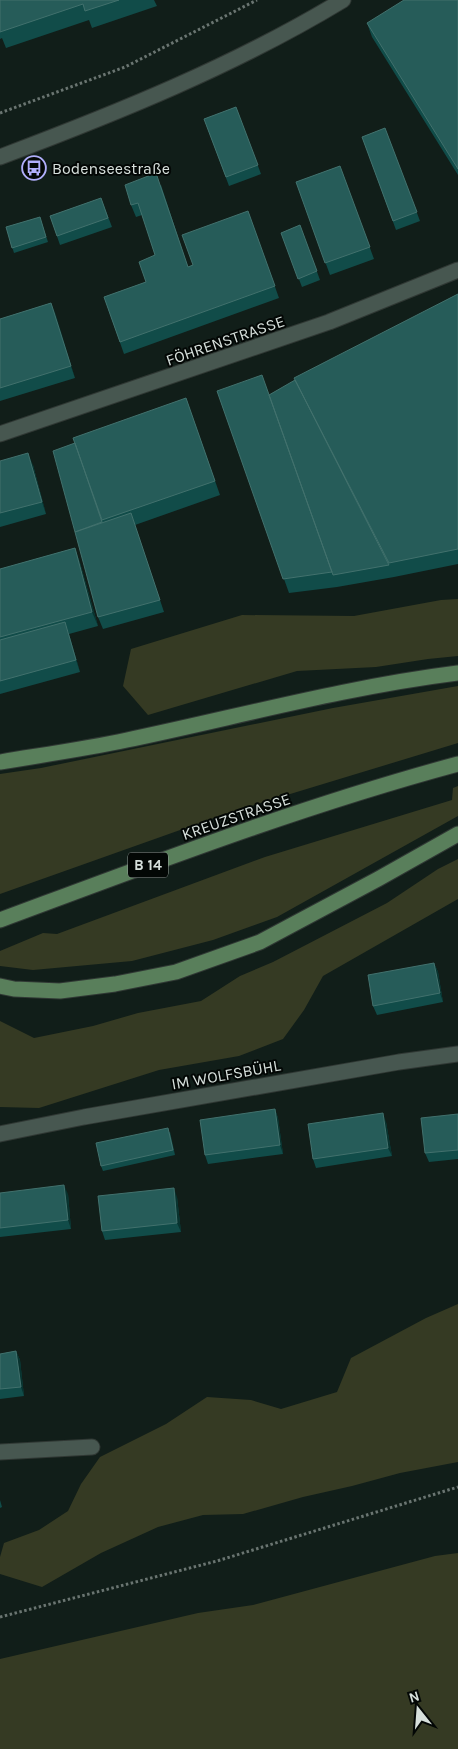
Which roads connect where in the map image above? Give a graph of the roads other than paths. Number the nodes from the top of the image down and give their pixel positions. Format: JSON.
{"nodes":[{"id":1,"x":343,"y":0,"type":"edge"},
{"id":2,"x":0,"y":157,"type":"edge"},
{"id":3,"x":458,"y":270,"type":"edge"},
{"id":4,"x":0,"y":434,"type":"edge"},
{"id":5,"x":458,"y":673,"type":"edge"},
{"id":6,"x":0,"y":762,"type":"edge"},
{"id":7,"x":458,"y":764,"type":"edge"},
{"id":8,"x":458,"y":834,"type":"edge"},
{"id":9,"x":0,"y":920,"type":"edge"},
{"id":10,"x":0,"y":986,"type":"edge"},
{"id":11,"x":458,"y":1054,"type":"edge"},
{"id":12,"x":0,"y":1134,"type":"edge"},
{"id":13,"x":92,"y":1447,"type":"dead end"},
{"id":14,"x":0,"y":1452,"type":"edge"}],
"edges":[{"from":1,"to":2,"type":"street"},
{"from":3,"to":4,"type":"street","name":"FÖHRENSTRASSE"},
{"from":5,"to":6,"type":"main road"},
{"from":7,"to":9,"type":"main road","name":"KREUZSTRASSE","number":"B 14"},
{"from":8,"to":10,"type":"main road"},
{"from":11,"to":12,"type":"street","name":"IM WOLFSBÜHL"},
{"from":13,"to":14,"type":"street"}]}
